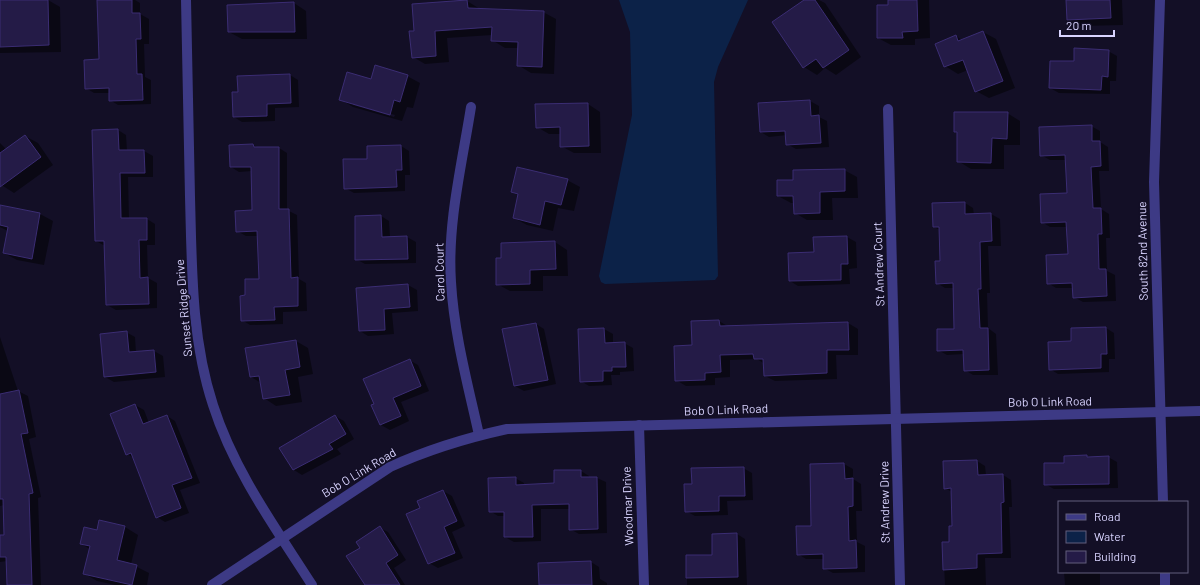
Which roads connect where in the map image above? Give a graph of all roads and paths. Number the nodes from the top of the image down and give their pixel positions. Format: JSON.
{"nodes":[{"id":1,"x":186,"y":0,"type":"edge"},
{"id":2,"x":1160,"y":0,"type":"edge"},
{"id":3,"x":471,"y":107,"type":"dead end"},
{"id":4,"x":888,"y":109,"type":"dead end"},
{"id":5,"x":1200,"y":411,"type":"edge"},
{"id":6,"x":1160,"y":412,"type":"junction"},
{"id":7,"x":896,"y":418,"type":"junction"},
{"id":8,"x":639,"y":425,"type":"junction"},
{"id":9,"x":479,"y":435,"type":"junction"},
{"id":10,"x":1163,"y":501,"type":"edge"},
{"id":11,"x":280,"y":538,"type":"junction"},
{"id":12,"x":1165,"y":573,"type":"edge"},
{"id":13,"x":212,"y":585,"type":"edge"},
{"id":14,"x":312,"y":585,"type":"edge"},
{"id":15,"x":644,"y":585,"type":"edge"},
{"id":16,"x":900,"y":585,"type":"edge"},
{"id":17,"x":1165,"y":585,"type":"edge"}],
"edges":[{"from":1,"to":11,"type":"street","name":"Sunset Ridge Drive"},
{"from":2,"to":6,"type":"street","name":"South 82nd Avenue"},
{"from":3,"to":9,"type":"street","name":"Carol Court"},
{"from":4,"to":7,"type":"street","name":"St Andrew Court"},
{"from":5,"to":6,"type":"street","name":"Bob O Link Road"},
{"from":6,"to":7,"type":"street","name":"Bob O Link Road"},
{"from":6,"to":10,"type":"street","name":"South 82nd Avenue"},
{"from":7,"to":8,"type":"street","name":"Bob O Link Road"},
{"from":7,"to":16,"type":"street","name":"St Andrew Drive"},
{"from":8,"to":9,"type":"street","name":"Bob O Link Road"},
{"from":8,"to":15,"type":"street","name":"Woodmar Drive"},
{"from":9,"to":11,"type":"street","name":"Bob O Link Road"},
{"from":11,"to":13,"type":"street","name":"Bob O Link Road"},
{"from":11,"to":14,"type":"street","name":"Sunset Ridge Drive"},
{"from":12,"to":17,"type":"street"}]}
